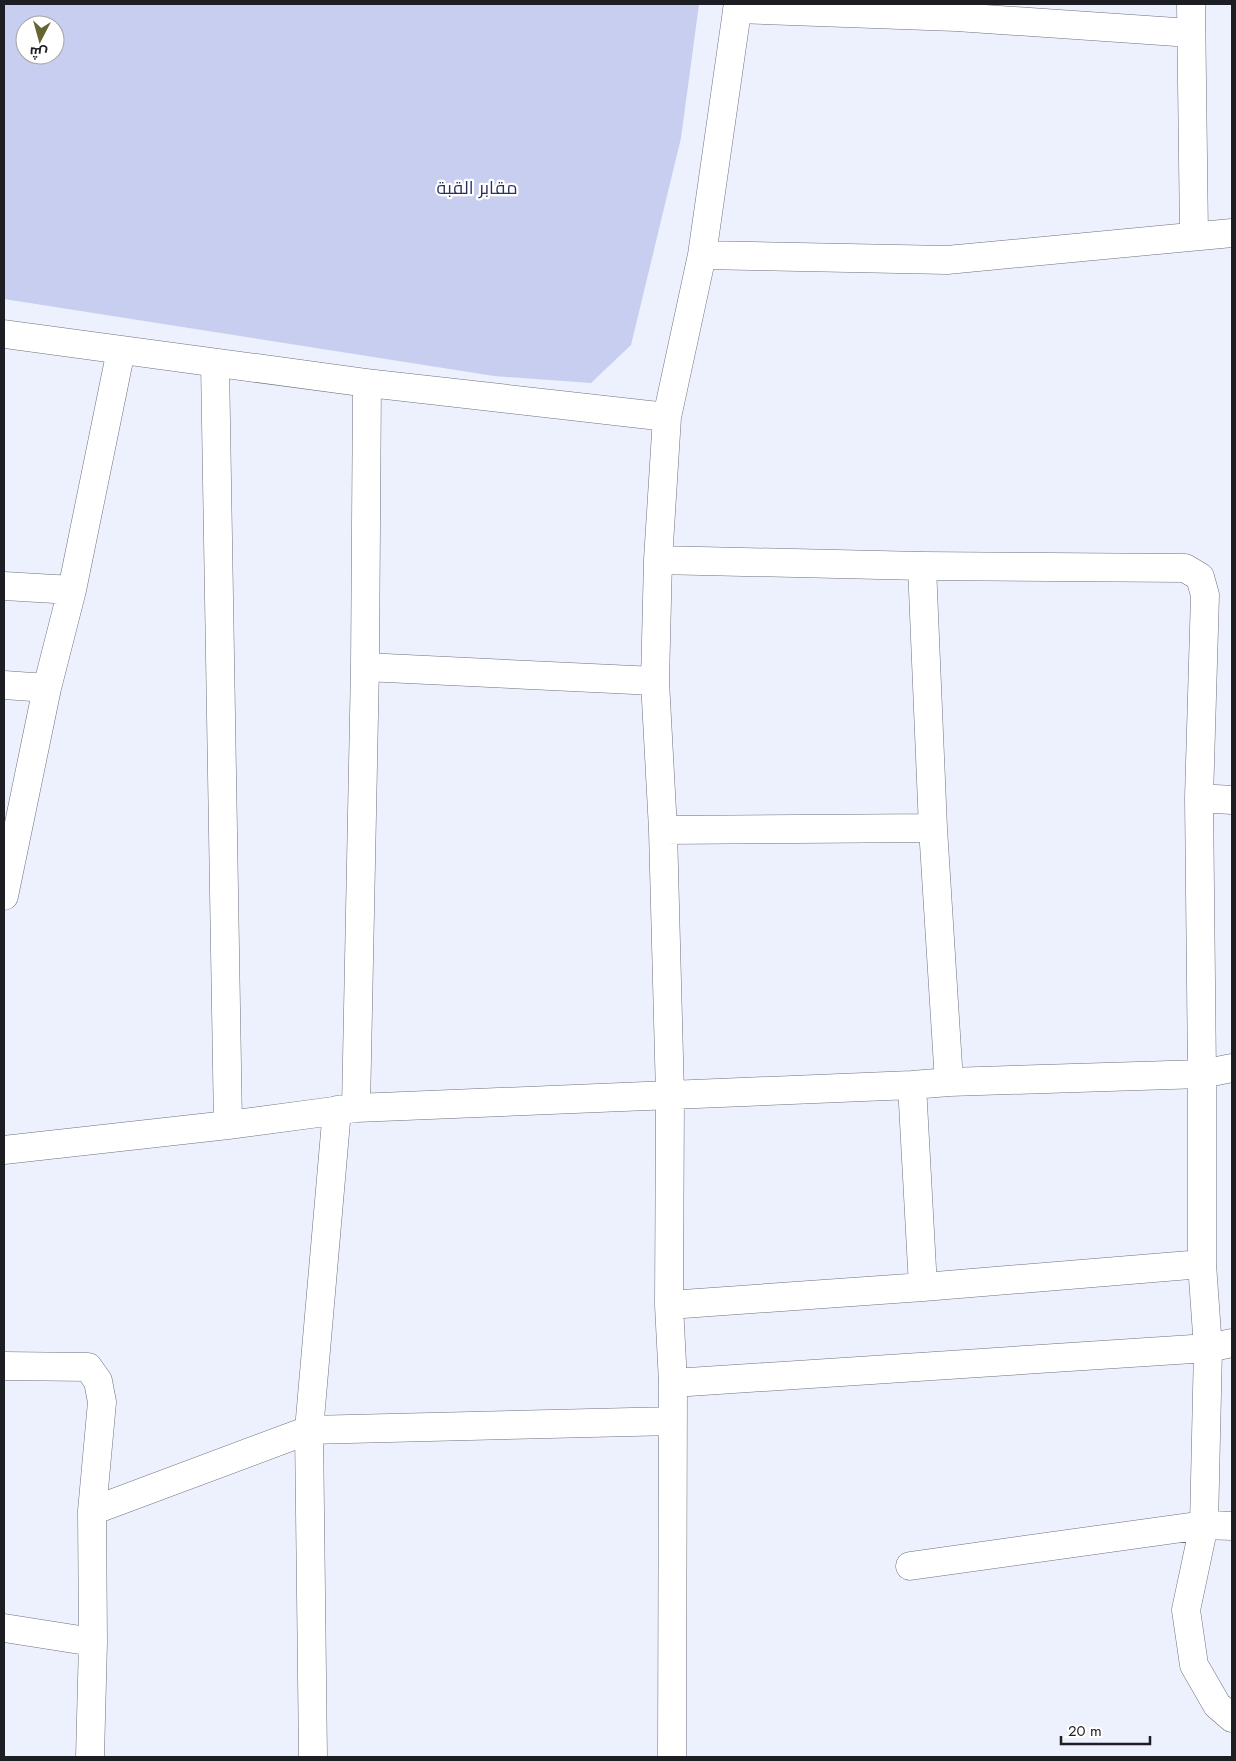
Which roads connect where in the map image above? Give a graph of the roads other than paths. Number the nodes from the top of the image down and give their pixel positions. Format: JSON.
{"nodes":[{"id":1,"x":1191,"y":4,"type":"edge"},
{"id":2,"x":737,"y":7,"type":"edge"},
{"id":3,"x":1191,"y":33,"type":"junction"},
{"id":4,"x":1232,"y":232,"type":"edge"},
{"id":5,"x":1194,"y":235,"type":"junction"},
{"id":6,"x":702,"y":255,"type":"junction"},
{"id":7,"x":4,"y":334,"type":"edge"},
{"id":8,"x":121,"y":350,"type":"junction"},
{"id":9,"x":215,"y":363,"type":"junction"},
{"id":10,"x":367,"y":383,"type":"junction"},
{"id":11,"x":667,"y":416,"type":"junction"},
{"id":12,"x":658,"y":560,"type":"junction"},
{"id":13,"x":922,"y":566,"type":"junction"},
{"id":14,"x":4,"y":586,"type":"edge"},
{"id":15,"x":72,"y":590,"type":"junction"},
{"id":16,"x":365,"y":667,"type":"junction"},
{"id":17,"x":655,"y":681,"type":"junction"},
{"id":18,"x":4,"y":685,"type":"edge"},
{"id":19,"x":47,"y":688,"type":"junction"},
{"id":20,"x":1199,"y":798,"type":"junction"},
{"id":21,"x":1232,"y":800,"type":"edge"},
{"id":22,"x":933,"y":828,"type":"junction"},
{"id":23,"x":663,"y":830,"type":"junction"},
{"id":24,"x":5,"y":881,"type":"edge"},
{"id":25,"x":1232,"y":1068,"type":"edge"},
{"id":26,"x":1202,"y":1074,"type":"junction"},
{"id":27,"x":950,"y":1082,"type":"junction"},
{"id":28,"x":912,"y":1085,"type":"junction"},
{"id":29,"x":670,"y":1095,"type":"junction"},
{"id":30,"x":347,"y":1109,"type":"junction"},
{"id":31,"x":228,"y":1125,"type":"junction"},
{"id":32,"x":4,"y":1150,"type":"edge"},
{"id":33,"x":1202,"y":1264,"type":"junction"},
{"id":34,"x":923,"y":1287,"type":"junction"},
{"id":35,"x":669,"y":1305,"type":"junction"},
{"id":36,"x":1220,"y":1346,"type":"edge"},
{"id":37,"x":4,"y":1366,"type":"edge"},
{"id":38,"x":673,"y":1383,"type":"junction"},
{"id":39,"x":673,"y":1421,"type":"junction"},
{"id":40,"x":309,"y":1430,"type":"junction"},
{"id":41,"x":92,"y":1511,"type":"junction"},
{"id":42,"x":1204,"y":1525,"type":"junction"},
{"id":43,"x":1232,"y":1526,"type":"edge"},
{"id":44,"x":910,"y":1566,"type":"dead end"},
{"id":45,"x":4,"y":1628,"type":"edge"},
{"id":46,"x":92,"y":1642,"type":"junction"},
{"id":47,"x":1232,"y":1718,"type":"edge"},
{"id":48,"x":90,"y":1757,"type":"edge"},
{"id":49,"x":313,"y":1757,"type":"edge"},
{"id":50,"x":672,"y":1757,"type":"edge"}],
"edges":[{"from":1,"to":3,"type":"street"},
{"from":2,"to":3,"type":"street"},
{"from":2,"to":6,"type":"street"},
{"from":3,"to":5,"type":"street"},
{"from":4,"to":5,"type":"street"},
{"from":5,"to":6,"type":"street"},
{"from":6,"to":11,"type":"street"},
{"from":7,"to":8,"type":"street"},
{"from":8,"to":9,"type":"street"},
{"from":8,"to":15,"type":"street"},
{"from":9,"to":10,"type":"street"},
{"from":9,"to":31,"type":"street"},
{"from":10,"to":11,"type":"street"},
{"from":10,"to":16,"type":"street"},
{"from":11,"to":12,"type":"street"},
{"from":12,"to":13,"type":"street"},
{"from":12,"to":17,"type":"street"},
{"from":13,"to":20,"type":"street"},
{"from":13,"to":22,"type":"street"},
{"from":14,"to":15,"type":"street"},
{"from":15,"to":19,"type":"street"},
{"from":16,"to":17,"type":"street"},
{"from":16,"to":30,"type":"street"},
{"from":17,"to":23,"type":"street"},
{"from":18,"to":19,"type":"street"},
{"from":19,"to":24,"type":"street"},
{"from":20,"to":21,"type":"street"},
{"from":20,"to":26,"type":"street"},
{"from":22,"to":23,"type":"street"},
{"from":22,"to":27,"type":"street"},
{"from":23,"to":29,"type":"street"},
{"from":25,"to":26,"type":"street"},
{"from":26,"to":27,"type":"street"},
{"from":26,"to":33,"type":"street"},
{"from":27,"to":28,"type":"street"},
{"from":28,"to":29,"type":"street"},
{"from":28,"to":34,"type":"street"},
{"from":29,"to":30,"type":"street"},
{"from":29,"to":35,"type":"street"},
{"from":30,"to":31,"type":"street"},
{"from":30,"to":40,"type":"street"},
{"from":31,"to":32,"type":"street"},
{"from":33,"to":34,"type":"street"},
{"from":33,"to":36,"type":"street"},
{"from":34,"to":35,"type":"street"},
{"from":35,"to":38,"type":"street"},
{"from":36,"to":38,"type":"street"},
{"from":36,"to":42,"type":"street"},
{"from":37,"to":41,"type":"street"},
{"from":38,"to":39,"type":"street"},
{"from":39,"to":40,"type":"street"},
{"from":39,"to":50,"type":"street"},
{"from":40,"to":41,"type":"street"},
{"from":40,"to":49,"type":"street"},
{"from":41,"to":46,"type":"street"},
{"from":42,"to":43,"type":"street"},
{"from":42,"to":44,"type":"street"},
{"from":42,"to":47,"type":"street"},
{"from":45,"to":46,"type":"street"},
{"from":46,"to":48,"type":"street"}]}
